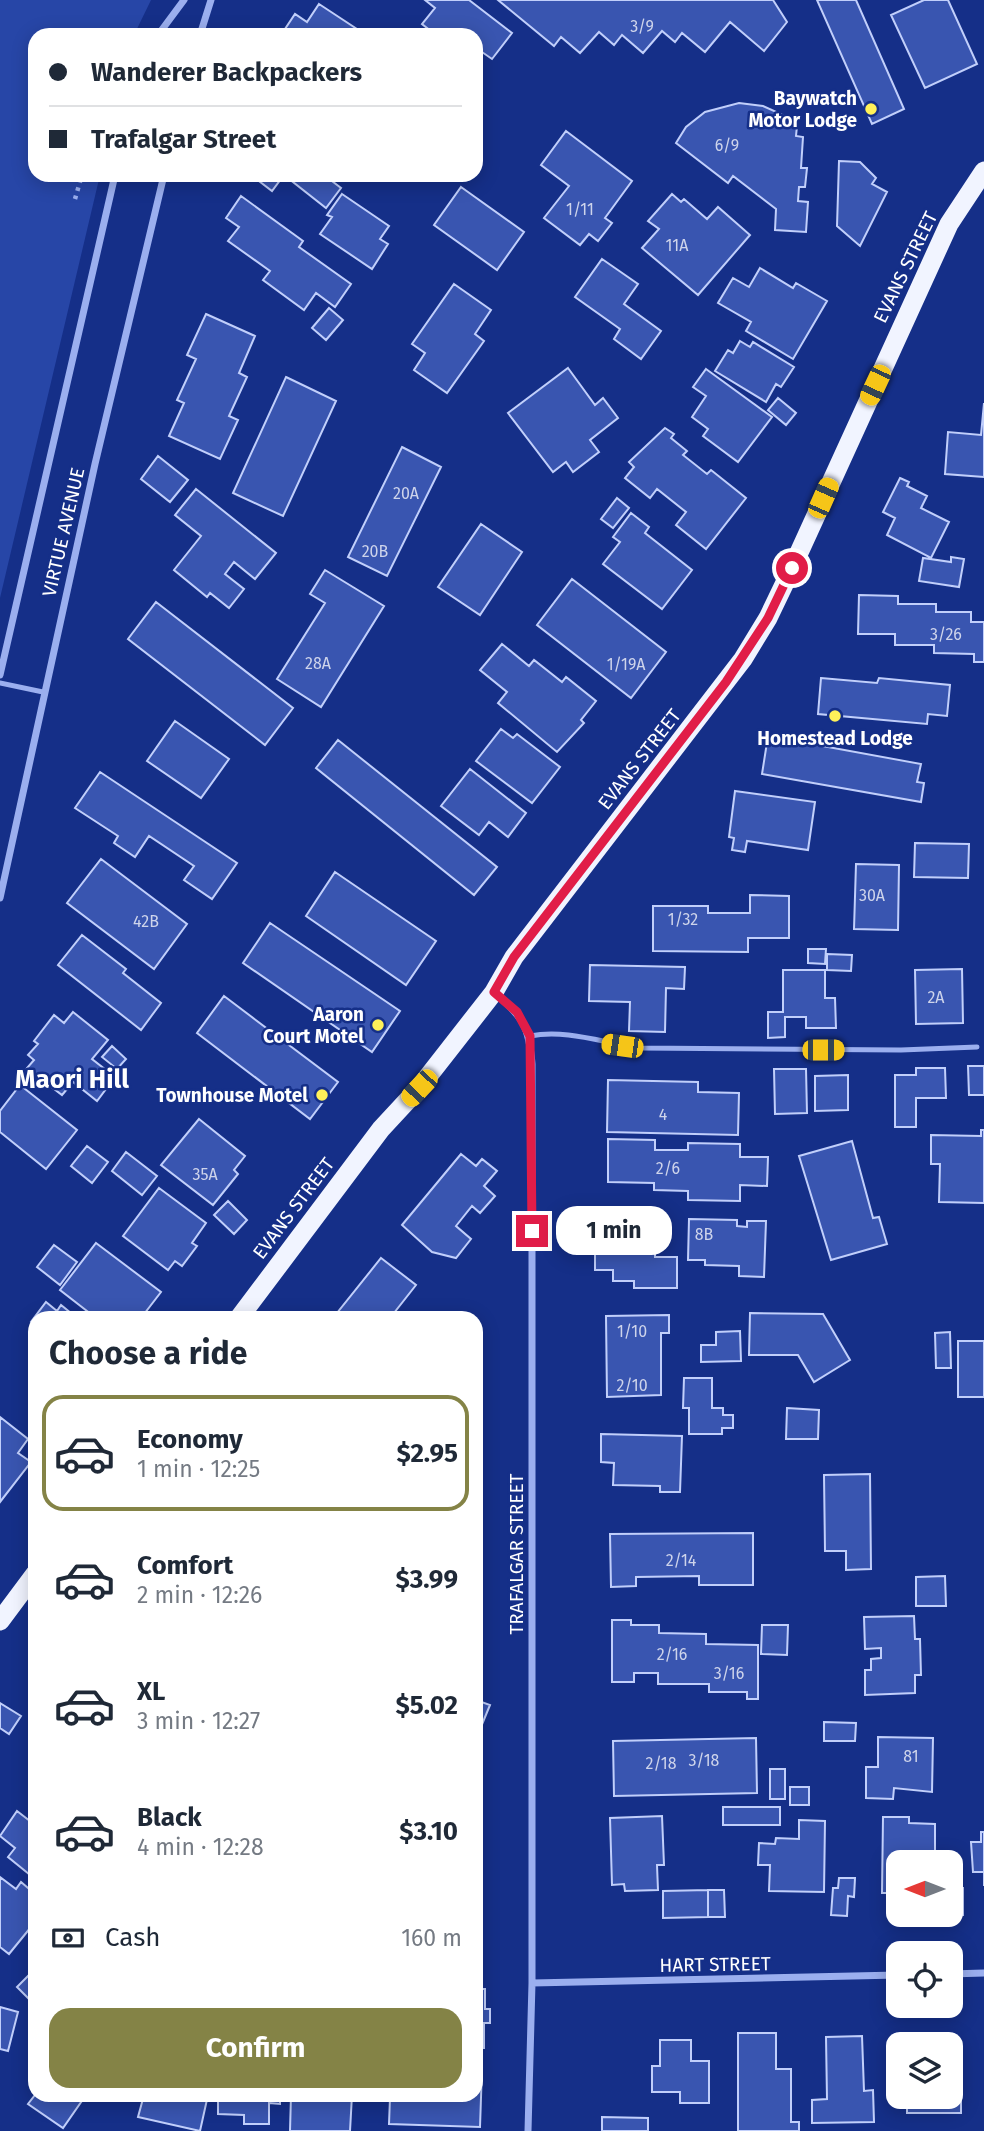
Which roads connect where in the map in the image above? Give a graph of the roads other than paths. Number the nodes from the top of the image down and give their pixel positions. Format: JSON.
{"nodes":[{"id":1,"x":184,"y":0,"type":"edge"},
{"id":2,"x":211,"y":0,"type":"edge"},
{"id":3,"x":163,"y":28,"type":"edge"},
{"id":4,"x":203,"y":28,"type":"edge"},
{"id":5,"x":984,"y":171,"type":"edge"},
{"id":6,"x":113,"y":182,"type":"edge"},
{"id":7,"x":162,"y":182,"type":"edge"},
{"id":8,"x":0,"y":675,"type":"edge"},
{"id":9,"x":0,"y":683,"type":"edge"},
{"id":10,"x":43,"y":692,"type":"junction"},
{"id":11,"x":0,"y":898,"type":"edge"},
{"id":12,"x":494,"y":992,"type":"junction"},
{"id":13,"x":530,"y":1036,"type":"junction"},
{"id":14,"x":978,"y":1047,"type":"dead end"},
{"id":15,"x":244,"y":1311,"type":"edge"},
{"id":16,"x":28,"y":1583,"type":"edge"},
{"id":17,"x":0,"y":1621,"type":"edge"},
{"id":18,"x":984,"y":1973,"type":"edge"},
{"id":19,"x":963,"y":1974,"type":"edge"},
{"id":20,"x":886,"y":1975,"type":"edge"},
{"id":21,"x":532,"y":1983,"type":"junction"},
{"id":22,"x":528,"y":2131,"type":"edge"}],
"edges":[{"from":1,"to":3,"type":"street"},
{"from":2,"to":4,"type":"street"},
{"from":5,"to":12,"type":"highway","name":"EVANS STREET"},
{"from":6,"to":8,"type":"street","name":"VIRTUE AVENUE"},
{"from":7,"to":10,"type":"street","name":"VIRTUE AVENUE"},
{"from":9,"to":10,"type":"lane"},
{"from":10,"to":11,"type":"street","name":"VIRTUE AVENUE"},
{"from":12,"to":13,"type":"street"},
{"from":12,"to":15,"type":"highway","name":"EVANS STREET"},
{"from":13,"to":14,"type":"lane"},
{"from":13,"to":21,"type":"street","name":"TRAFALGAR STREET"},
{"from":16,"to":17,"type":"highway"},
{"from":18,"to":19,"type":"street"},
{"from":20,"to":21,"type":"street","name":"HART STREET"},
{"from":21,"to":22,"type":"street","name":"TRAFALGAR STREET"}]}
